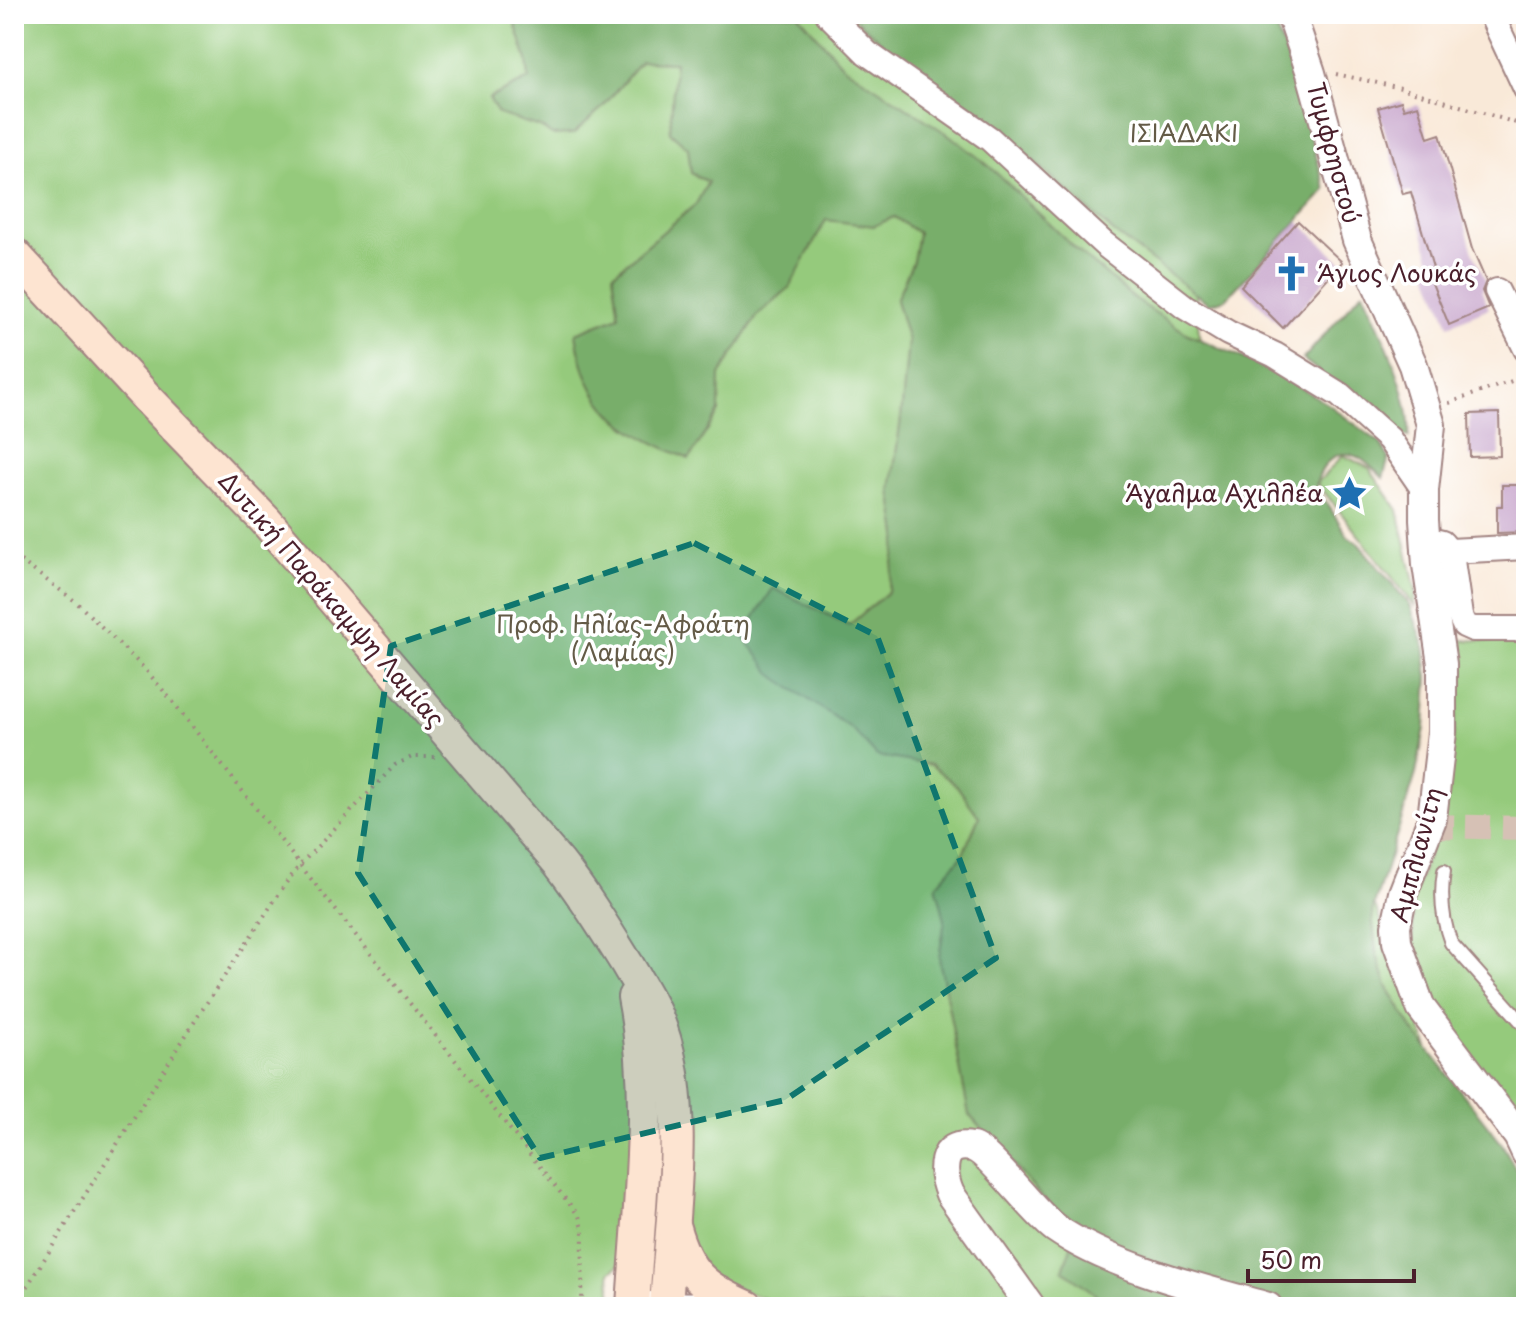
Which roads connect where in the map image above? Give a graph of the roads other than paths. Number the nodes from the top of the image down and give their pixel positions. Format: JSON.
{"nodes":[{"id":1,"x":828,"y":14,"type":"edge"},
{"id":2,"x":1291,"y":14,"type":"edge"},
{"id":3,"x":1491,"y":14,"type":"edge"},
{"id":4,"x":1526,"y":89,"type":"edge"},
{"id":5,"x":14,"y":254,"type":"edge"},
{"id":6,"x":1497,"y":291,"type":"dead end"},
{"id":7,"x":1526,"y":349,"type":"edge"},
{"id":8,"x":1424,"y":490,"type":"junction"},
{"id":9,"x":1433,"y":537,"type":"junction"},
{"id":10,"x":1526,"y":547,"type":"edge"},
{"id":11,"x":1526,"y":629,"type":"edge"},
{"id":12,"x":1444,"y":871,"type":"dead end"},
{"id":13,"x":626,"y":963,"type":"junction"},
{"id":14,"x":1526,"y":1027,"type":"edge"},
{"id":15,"x":1523,"y":1142,"type":"edge"},
{"id":16,"x":672,"y":1219,"type":"junction"},
{"id":17,"x":633,"y":1306,"type":"edge"},
{"id":18,"x":666,"y":1306,"type":"edge"},
{"id":19,"x":722,"y":1307,"type":"edge"},
{"id":20,"x":747,"y":1307,"type":"edge"},
{"id":21,"x":1031,"y":1307,"type":"edge"},
{"id":22,"x":1268,"y":1307,"type":"edge"}],
"edges":[{"from":1,"to":8,"type":"street"},
{"from":2,"to":8,"type":"street","name":"Τυμφρηστού"},
{"from":3,"to":4,"type":"street"},
{"from":5,"to":13,"type":"main road","name":"Δυτική Παράκαμψη Λαμίας"},
{"from":6,"to":7,"type":"street"},
{"from":8,"to":9,"type":"street","name":"Τυμφρηστού"},
{"from":9,"to":10,"type":"street"},
{"from":9,"to":11,"type":"street"},
{"from":9,"to":15,"type":"street","name":"Αμπλιανίτη"},
{"from":12,"to":14,"type":"lane"},
{"from":13,"to":16,"type":"main road","name":"Δυτική Παράκαμψη Λαμίας"},
{"from":13,"to":17,"type":"main road","name":"Δυτική Παράκαμψη Λαμίας"},
{"from":16,"to":18,"type":"main road","name":"Δυτική Παράκαμψη Λαμίας"},
{"from":16,"to":20,"type":"main road"},
{"from":17,"to":18,"type":"street"},
{"from":18,"to":19,"type":"street"},
{"from":21,"to":22,"type":"street"}]}
